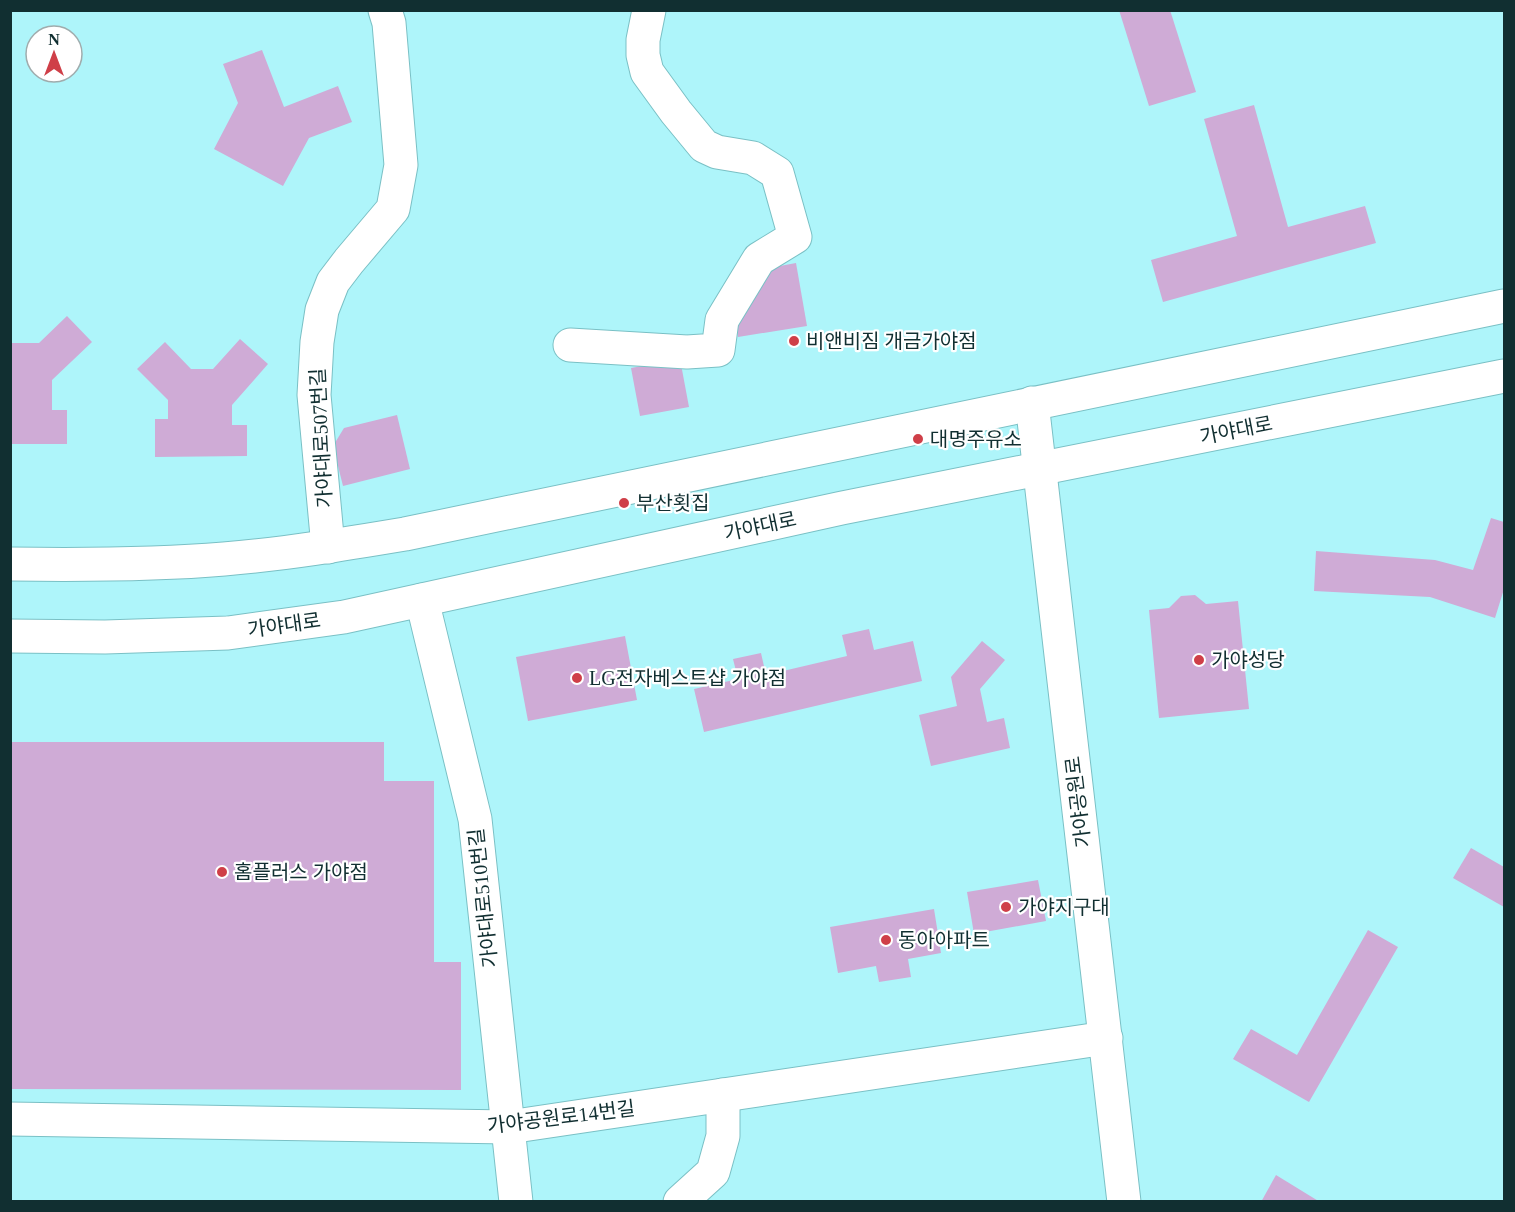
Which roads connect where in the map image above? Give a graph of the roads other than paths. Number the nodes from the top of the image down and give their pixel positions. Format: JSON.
{"nodes":[{"id":1,"x":649,"y":10,"type":"edge"},
{"id":2,"x":387,"y":11,"type":"edge"},
{"id":3,"x":1504,"y":306,"type":"edge"},
{"id":4,"x":570,"y":345,"type":"dead end"},
{"id":5,"x":1504,"y":376,"type":"edge"},
{"id":6,"x":1032,"y":403,"type":"junction"},
{"id":7,"x":1040,"y":469,"type":"junction"},
{"id":8,"x":328,"y":547,"type":"junction"},
{"id":9,"x":10,"y":564,"type":"edge"},
{"id":10,"x":422,"y":600,"type":"junction"},
{"id":11,"x":10,"y":636,"type":"edge"},
{"id":12,"x":1106,"y":1038,"type":"junction"},
{"id":13,"x":723,"y":1095,"type":"junction"},
{"id":14,"x":10,"y":1119,"type":"edge"},
{"id":15,"x":509,"y":1127,"type":"junction"},
{"id":16,"x":516,"y":1202,"type":"edge"},
{"id":17,"x":680,"y":1202,"type":"edge"},
{"id":18,"x":1124,"y":1202,"type":"edge"}],
"edges":[{"from":1,"to":4,"type":"main road"},
{"from":2,"to":8,"type":"main road","name":"가야대로507번길"},
{"from":3,"to":6,"type":"main road"},
{"from":5,"to":7,"type":"main road","name":"가야대로"},
{"from":6,"to":7,"type":"main road","name":"가야공원로"},
{"from":6,"to":8,"type":"main road"},
{"from":7,"to":10,"type":"main road","name":"가야대로"},
{"from":7,"to":12,"type":"main road","name":"가야공원로"},
{"from":8,"to":9,"type":"main road"},
{"from":10,"to":11,"type":"main road","name":"가야대로"},
{"from":10,"to":15,"type":"main road","name":"가야대로510번길"},
{"from":12,"to":13,"type":"main road","name":"가야공원로14번길"},
{"from":12,"to":18,"type":"main road","name":"가야공원로"},
{"from":13,"to":15,"type":"main road","name":"가야공원로14번길"},
{"from":13,"to":17,"type":"main road"},
{"from":14,"to":15,"type":"main road","name":"가야공원로14번길"},
{"from":15,"to":16,"type":"main road","name":"가야대로510번길"}]}
